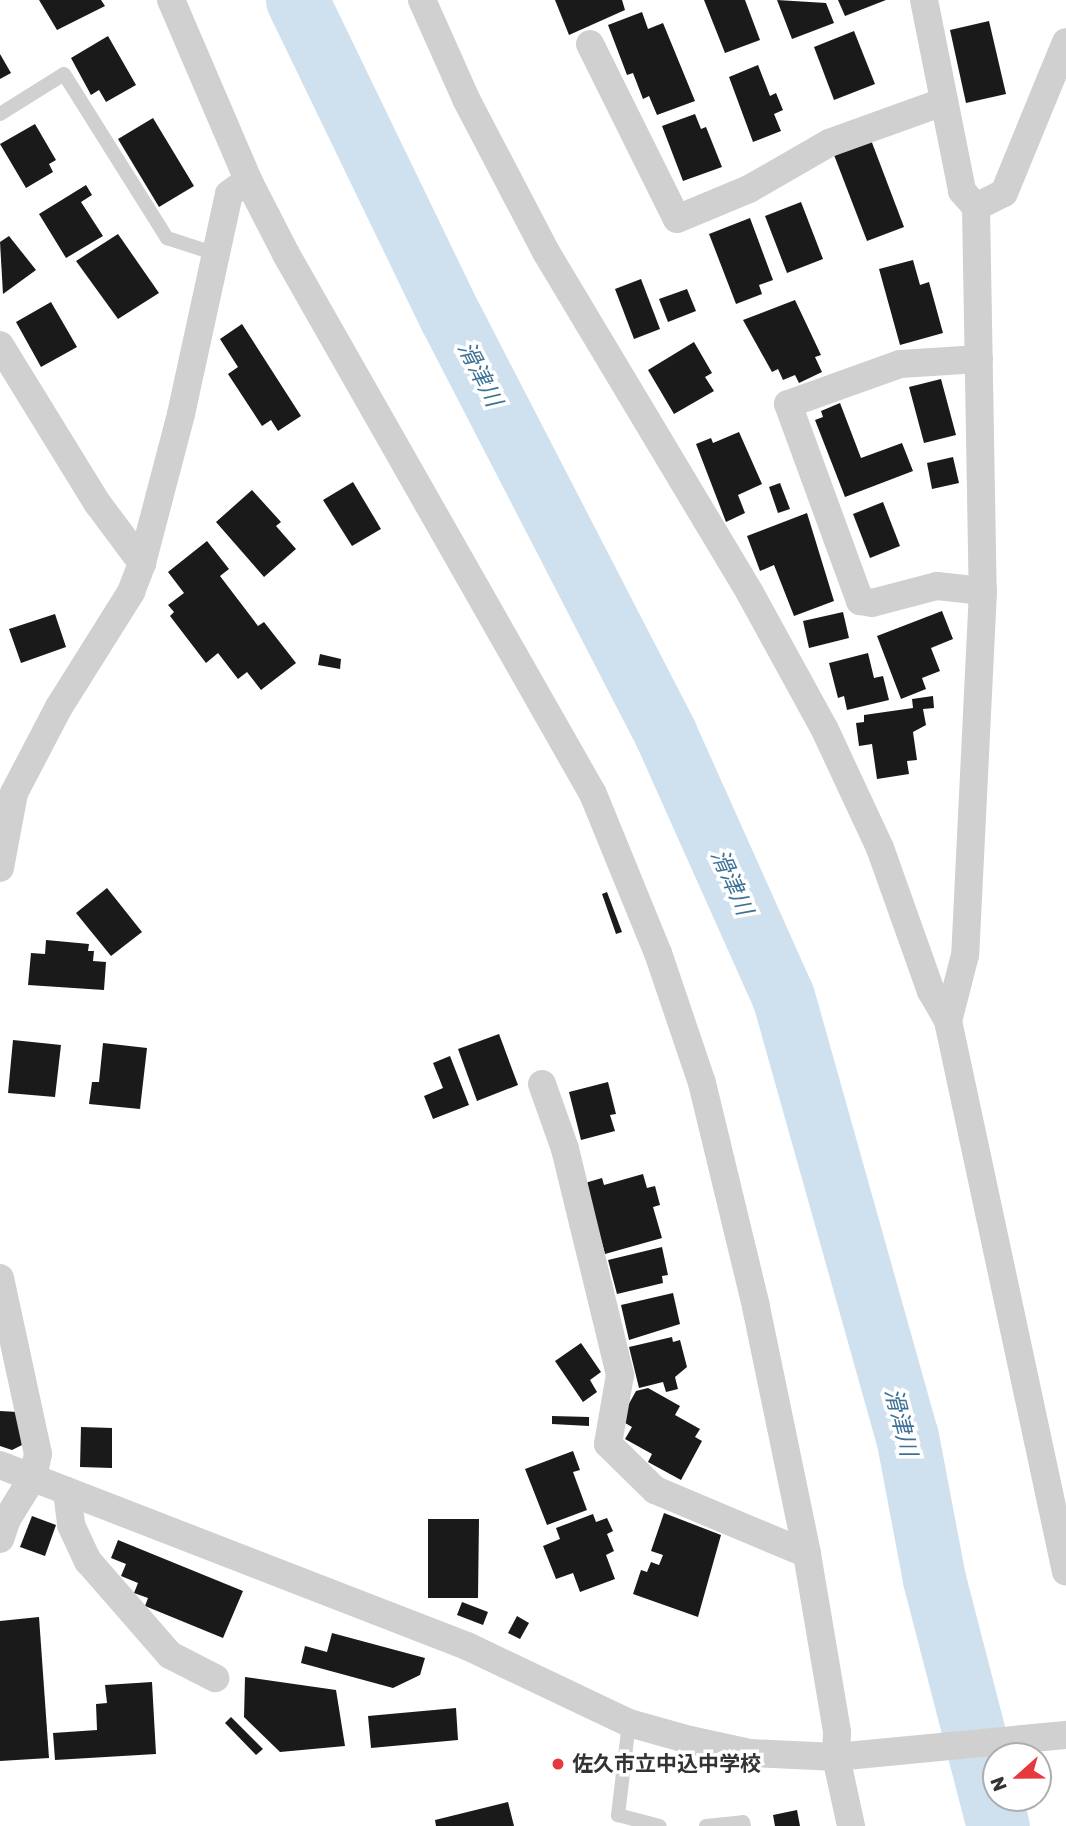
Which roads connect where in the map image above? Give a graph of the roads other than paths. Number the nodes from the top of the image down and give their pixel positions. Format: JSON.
{"nodes":[{"id":1,"x":171,"y":0,"type":"edge"},
{"id":2,"x":422,"y":0,"type":"edge"},
{"id":3,"x":924,"y":0,"type":"edge"},
{"id":4,"x":1066,"y":42,"type":"edge"},
{"id":5,"x":590,"y":44,"type":"dead end"},
{"id":6,"x":943,"y":102,"type":"junction"},
{"id":7,"x":0,"y":114,"type":"edge"},
{"id":8,"x":248,"y":180,"type":"junction"},
{"id":9,"x":976,"y":207,"type":"junction"},
{"id":10,"x":216,"y":254,"type":"junction"},
{"id":11,"x":0,"y":345,"type":"edge"},
{"id":12,"x":979,"y":359,"type":"junction"},
{"id":13,"x":142,"y":563,"type":"junction"},
{"id":14,"x":983,"y":591,"type":"junction"},
{"id":15,"x":7,"y":789,"type":"edge"},
{"id":16,"x":0,"y":868,"type":"edge"},
{"id":17,"x":948,"y":1021,"type":"junction"},
{"id":18,"x":541,"y":1084,"type":"dead end"},
{"id":19,"x":0,"y":1278,"type":"edge"},
{"id":20,"x":0,"y":1465,"type":"edge"},
{"id":21,"x":33,"y":1477,"type":"junction"},
{"id":22,"x":67,"y":1491,"type":"junction"},
{"id":23,"x":0,"y":1539,"type":"edge"},
{"id":24,"x":807,"y":1554,"type":"junction"},
{"id":25,"x":1066,"y":1572,"type":"edge"},
{"id":26,"x":215,"y":1678,"type":"dead end"},
{"id":27,"x":629,"y":1723,"type":"junction"},
{"id":28,"x":1066,"y":1735,"type":"edge"},
{"id":29,"x":842,"y":1756,"type":"junction"},
{"id":30,"x":660,"y":1826,"type":"edge"},
{"id":31,"x":706,"y":1826,"type":"edge"},
{"id":32,"x":744,"y":1826,"type":"edge"},
{"id":33,"x":851,"y":1826,"type":"edge"}],
"edges":[{"from":1,"to":8,"type":"street"},
{"from":2,"to":17,"type":"street"},
{"from":3,"to":6,"type":"street"},
{"from":4,"to":9,"type":"street"},
{"from":5,"to":6,"type":"street"},
{"from":6,"to":9,"type":"street"},
{"from":7,"to":10,"type":"lane"},
{"from":8,"to":10,"type":"street"},
{"from":8,"to":24,"type":"street"},
{"from":9,"to":12,"type":"street"},
{"from":10,"to":13,"type":"street"},
{"from":11,"to":13,"type":"street"},
{"from":12,"to":14,"type":"street"},
{"from":12,"to":14,"type":"street"},
{"from":13,"to":15,"type":"street"},
{"from":14,"to":17,"type":"street"},
{"from":15,"to":16,"type":"street"},
{"from":17,"to":25,"type":"street"},
{"from":18,"to":24,"type":"street"},
{"from":19,"to":21,"type":"street"},
{"from":20,"to":21,"type":"street"},
{"from":21,"to":22,"type":"street"},
{"from":21,"to":23,"type":"street"},
{"from":22,"to":26,"type":"street"},
{"from":22,"to":27,"type":"street"},
{"from":24,"to":29,"type":"street"},
{"from":27,"to":29,"type":"street"},
{"from":27,"to":30,"type":"lane"},
{"from":28,"to":29,"type":"street"},
{"from":29,"to":33,"type":"street"},
{"from":31,"to":32,"type":"lane"}]}
